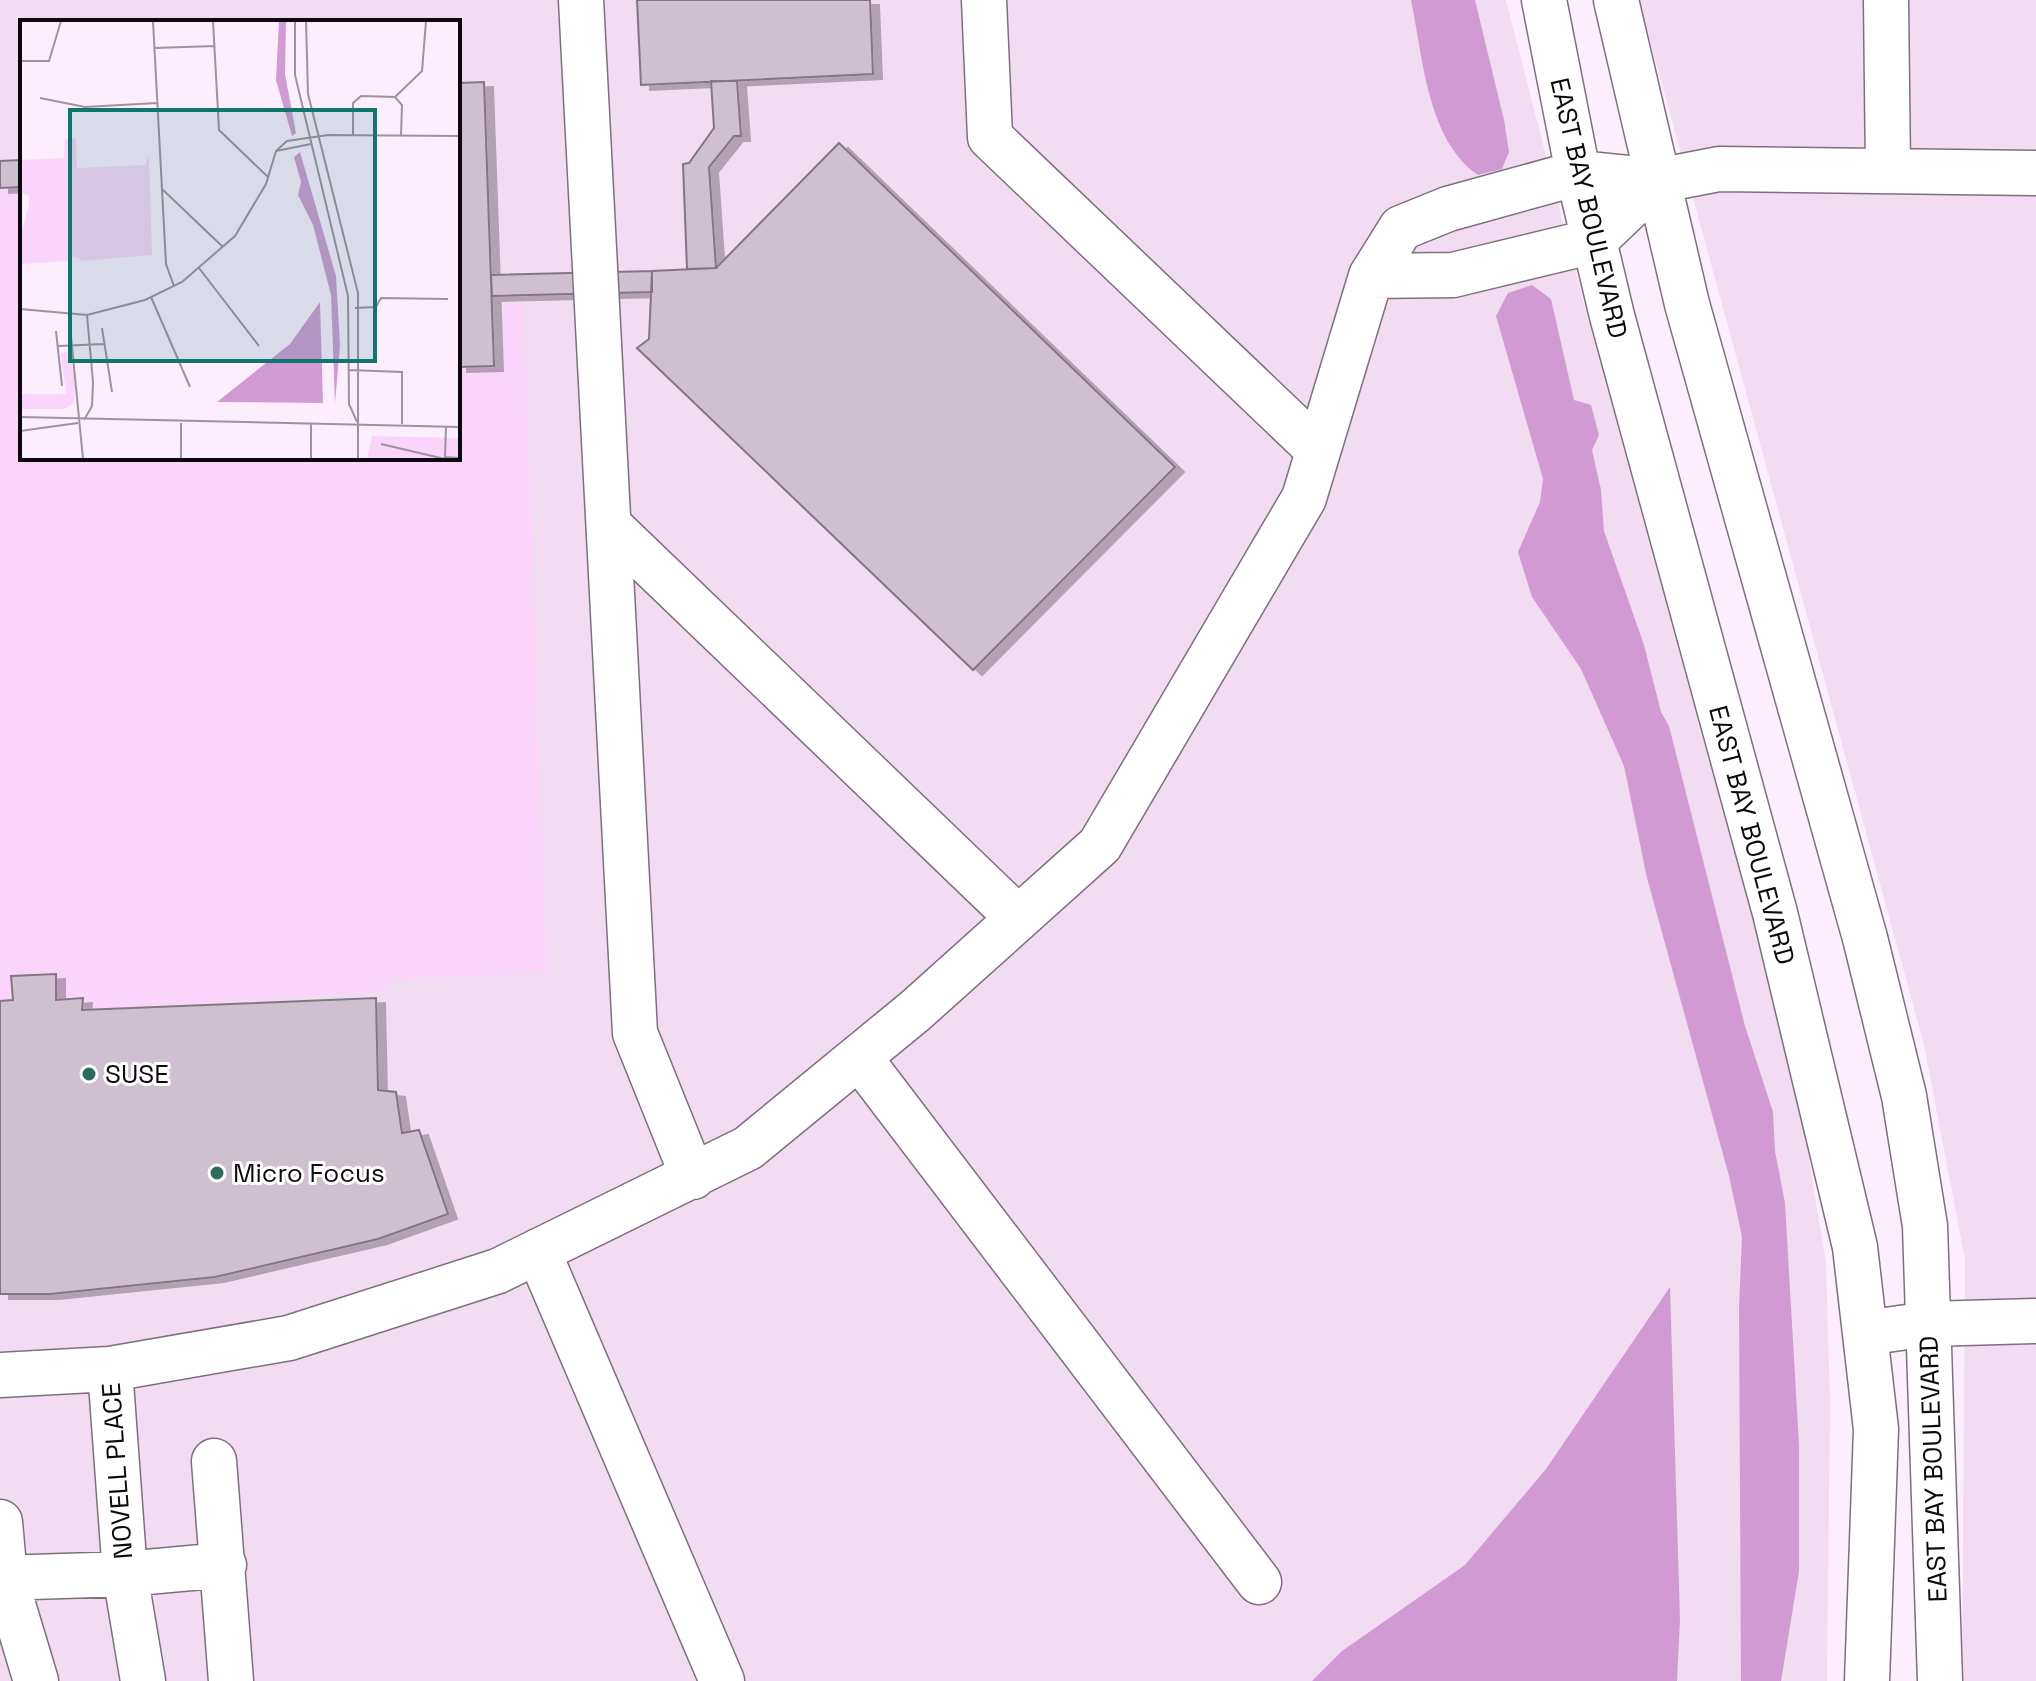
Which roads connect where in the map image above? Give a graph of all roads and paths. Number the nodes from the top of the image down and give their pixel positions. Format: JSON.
{"nodes":[{"id":1,"x":581,"y":0,"type":"edge"},
{"id":2,"x":984,"y":0,"type":"edge"},
{"id":3,"x":1544,"y":0,"type":"edge"},
{"id":4,"x":1616,"y":0,"type":"edge"},
{"id":5,"x":1886,"y":0,"type":"edge"},
{"id":6,"x":1888,"y":171,"type":"junction"},
{"id":7,"x":1578,"y":173,"type":"junction"},
{"id":8,"x":2036,"y":173,"type":"edge"},
{"id":9,"x":1657,"y":181,"type":"junction"},
{"id":10,"x":1594,"y":241,"type":"junction"},
{"id":11,"x":1371,"y":276,"type":"junction"},
{"id":12,"x":1318,"y":450,"type":"junction"},
{"id":13,"x":611,"y":527,"type":"junction"},
{"id":14,"x":1018,"y":918,"type":"junction"},
{"id":15,"x":859,"y":1057,"type":"junction"},
{"id":16,"x":693,"y":1177,"type":"junction"},
{"id":17,"x":538,"y":1251,"type":"junction"},
{"id":18,"x":2036,"y":1321,"type":"edge"},
{"id":19,"x":1928,"y":1324,"type":"junction"},
{"id":20,"x":1865,"y":1333,"type":"junction"},
{"id":21,"x":110,"y":1369,"type":"junction"},
{"id":22,"x":0,"y":1375,"type":"edge"},
{"id":23,"x":214,"y":1461,"type":"dead end"},
{"id":24,"x":0,"y":1522,"type":"edge"},
{"id":25,"x":224,"y":1565,"type":"junction"},
{"id":26,"x":125,"y":1574,"type":"junction"},
{"id":27,"x":2,"y":1578,"type":"edge"},
{"id":28,"x":1259,"y":1582,"type":"dead end"},
{"id":29,"x":36,"y":1681,"type":"edge"},
{"id":30,"x":143,"y":1681,"type":"edge"},
{"id":31,"x":231,"y":1681,"type":"edge"},
{"id":32,"x":722,"y":1681,"type":"edge"},
{"id":33,"x":1867,"y":1681,"type":"edge"},
{"id":34,"x":1940,"y":1681,"type":"edge"}],
"edges":[{"from":1,"to":13,"type":"street"},
{"from":2,"to":12,"type":"street"},
{"from":3,"to":7,"type":"street","name":"EAST BAY BOULEVARD"},
{"from":4,"to":9,"type":"street","name":"EAST BAY BOULEVARD"},
{"from":5,"to":6,"type":"street"},
{"from":6,"to":8,"type":"street"},
{"from":6,"to":9,"type":"street"},
{"from":7,"to":9,"type":"street"},
{"from":7,"to":10,"type":"street","name":"EAST BAY BOULEVARD"},
{"from":7,"to":11,"type":"street"},
{"from":9,"to":10,"type":"street"},
{"from":9,"to":19,"type":"street","name":"EAST BAY BOULEVARD"},
{"from":10,"to":11,"type":"street"},
{"from":10,"to":20,"type":"street","name":"EAST BAY BOULEVARD"},
{"from":11,"to":12,"type":"street"},
{"from":12,"to":14,"type":"street"},
{"from":13,"to":14,"type":"street"},
{"from":13,"to":16,"type":"street"},
{"from":14,"to":15,"type":"street"},
{"from":15,"to":16,"type":"street"},
{"from":15,"to":28,"type":"street"},
{"from":16,"to":17,"type":"street"},
{"from":17,"to":21,"type":"street"},
{"from":17,"to":32,"type":"street"},
{"from":18,"to":19,"type":"street"},
{"from":19,"to":20,"type":"street"},
{"from":19,"to":34,"type":"street","name":"EAST BAY BOULEVARD"},
{"from":20,"to":33,"type":"street","name":"EAST BAY BOULEVARD"},
{"from":21,"to":22,"type":"street","name":"NOVELL PLACE"},
{"from":21,"to":26,"type":"street","name":"NOVELL PLACE"},
{"from":23,"to":25,"type":"street"},
{"from":24,"to":27,"type":"street"},
{"from":25,"to":26,"type":"street"},
{"from":25,"to":31,"type":"street"},
{"from":26,"to":27,"type":"street"},
{"from":26,"to":30,"type":"street","name":"NOVELL PLACE"},
{"from":27,"to":29,"type":"street"}]}
